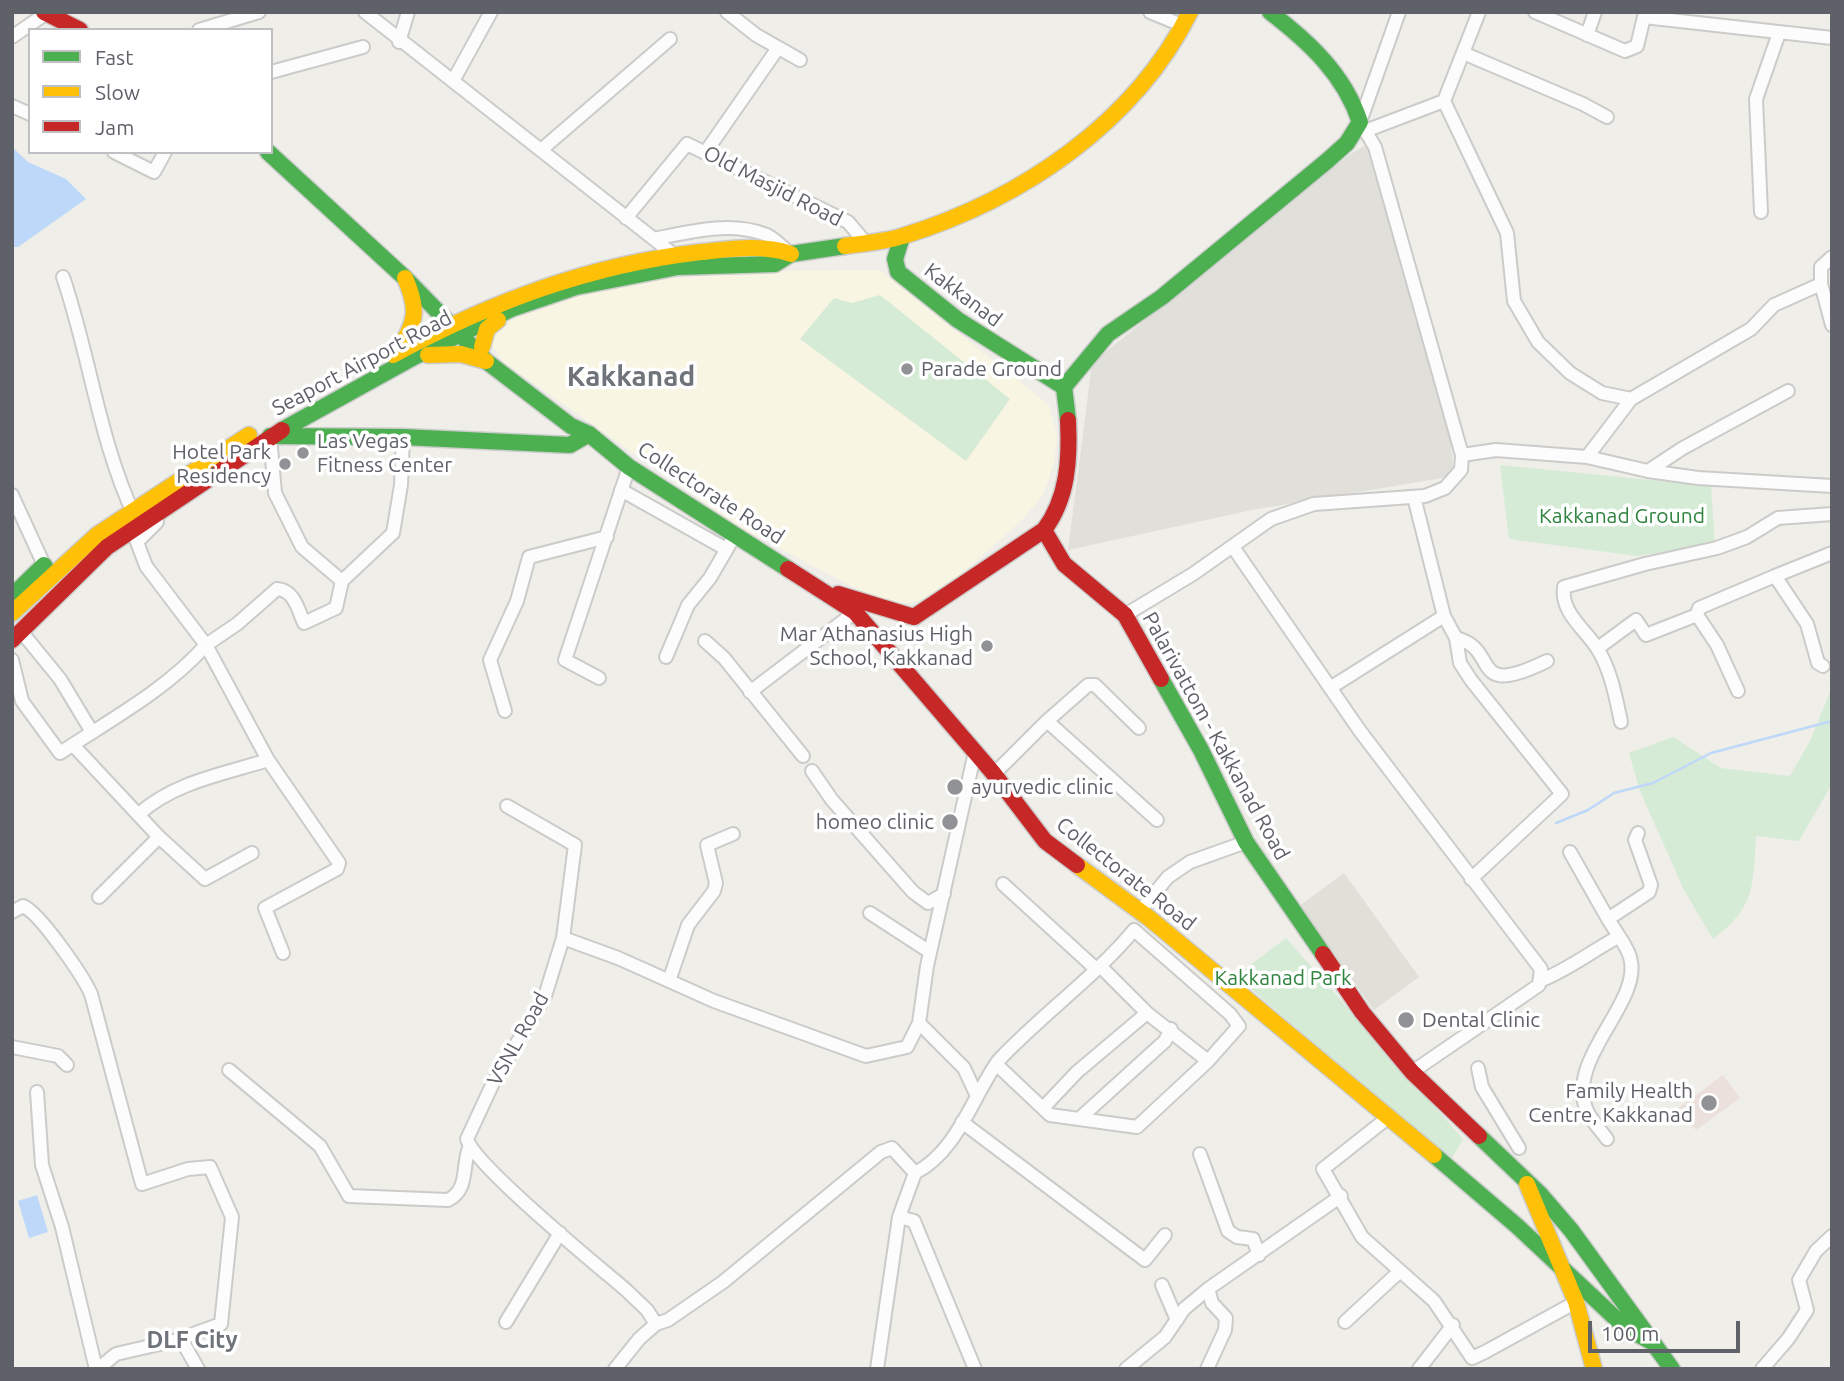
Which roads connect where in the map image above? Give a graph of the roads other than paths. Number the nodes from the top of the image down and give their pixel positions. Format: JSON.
{"nodes":[{"id":1,"x":259,"y":12,"type":"edge"},
{"id":2,"x":365,"y":12,"type":"edge"},
{"id":3,"x":408,"y":12,"type":"edge"},
{"id":4,"x":491,"y":12,"type":"edge"},
{"id":5,"x":727,"y":12,"type":"edge"},
{"id":6,"x":1150,"y":12,"type":"edge"},
{"id":7,"x":1270,"y":12,"type":"edge"},
{"id":8,"x":1399,"y":12,"type":"edge"},
{"id":9,"x":1479,"y":12,"type":"edge"},
{"id":10,"x":1535,"y":12,"type":"edge"},
{"id":11,"x":1595,"y":12,"type":"edge"},
{"id":12,"x":47,"y":13,"type":"edge"},
{"id":13,"x":1644,"y":15,"type":"edge"},
{"id":14,"x":1187,"y":19,"type":"edge"},
{"id":15,"x":76,"y":28,"type":"edge"},
{"id":16,"x":207,"y":28,"type":"edge"},
{"id":17,"x":1779,"y":33,"type":"junction"},
{"id":18,"x":1587,"y":35,"type":"junction"},
{"id":19,"x":12,"y":37,"type":"edge"},
{"id":20,"x":1832,"y":38,"type":"edge"},
{"id":21,"x":670,"y":39,"type":"dead end"},
{"id":22,"x":399,"y":42,"type":"junction"},
{"id":23,"x":363,"y":47,"type":"dead end"},
{"id":24,"x":778,"y":48,"type":"junction"},
{"id":25,"x":1463,"y":53,"type":"junction"},
{"id":26,"x":800,"y":60,"type":"dead end"},
{"id":27,"x":273,"y":71,"type":"edge"},
{"id":28,"x":453,"y":81,"type":"junction"},
{"id":29,"x":1444,"y":100,"type":"junction"},
{"id":30,"x":12,"y":106,"type":"edge"},
{"id":31,"x":28,"y":113,"type":"edge"},
{"id":32,"x":1607,"y":117,"type":"dead end"},
{"id":33,"x":1362,"y":126,"type":"junction"},
{"id":34,"x":541,"y":150,"type":"junction"},
{"id":35,"x":705,"y":153,"type":"junction"},
{"id":36,"x":118,"y":154,"type":"edge"},
{"id":37,"x":164,"y":154,"type":"edge"},
{"id":38,"x":270,"y":154,"type":"edge"},
{"id":39,"x":1761,"y":212,"type":"dead end"},
{"id":40,"x":626,"y":218,"type":"junction"},
{"id":41,"x":902,"y":237,"type":"junction"},
{"id":42,"x":654,"y":239,"type":"junction"},
{"id":43,"x":865,"y":242,"type":"junction"},
{"id":44,"x":673,"y":254,"type":"junction"},
{"id":45,"x":791,"y":254,"type":"junction"},
{"id":46,"x":1832,"y":257,"type":"edge"},
{"id":47,"x":63,"y":277,"type":"dead end"},
{"id":48,"x":405,"y":278,"type":"junction"},
{"id":49,"x":1821,"y":284,"type":"junction"},
{"id":50,"x":511,"y":309,"type":"junction"},
{"id":51,"x":1832,"y":325,"type":"edge"},
{"id":52,"x":458,"y":327,"type":"junction"},
{"id":53,"x":484,"y":354,"type":"junction"},
{"id":54,"x":406,"y":355,"type":"junction"},
{"id":55,"x":1064,"y":387,"type":"junction"},
{"id":56,"x":1788,"y":391,"type":"dead end"},
{"id":57,"x":1631,"y":399,"type":"junction"},
{"id":58,"x":586,"y":435,"type":"junction"},
{"id":59,"x":270,"y":436,"type":"junction"},
{"id":60,"x":402,"y":437,"type":"junction"},
{"id":61,"x":1462,"y":455,"type":"junction"},
{"id":62,"x":1587,"y":457,"type":"junction"},
{"id":63,"x":629,"y":467,"type":"junction"},
{"id":64,"x":1648,"y":471,"type":"junction"},
{"id":65,"x":1832,"y":485,"type":"edge"},
{"id":66,"x":621,"y":490,"type":"junction"},
{"id":67,"x":12,"y":495,"type":"edge"},
{"id":68,"x":1413,"y":497,"type":"junction"},
{"id":69,"x":178,"y":499,"type":"junction"},
{"id":70,"x":1832,"y":514,"type":"edge"},
{"id":71,"x":135,"y":517,"type":"junction"},
{"id":72,"x":1044,"y":530,"type":"junction"},
{"id":73,"x":735,"y":535,"type":"junction"},
{"id":74,"x":607,"y":537,"type":"junction"},
{"id":75,"x":1233,"y":547,"type":"junction"},
{"id":76,"x":726,"y":550,"type":"junction"},
{"id":77,"x":1832,"y":554,"type":"edge"},
{"id":78,"x":47,"y":570,"type":"junction"},
{"id":79,"x":1774,"y":576,"type":"junction"},
{"id":80,"x":342,"y":581,"type":"junction"},
{"id":81,"x":825,"y":590,"type":"junction"},
{"id":82,"x":12,"y":596,"type":"edge"},
{"id":83,"x":855,"y":612,"type":"junction"},
{"id":84,"x":12,"y":613,"type":"edge"},
{"id":85,"x":1125,"y":615,"type":"junction"},
{"id":86,"x":1444,"y":615,"type":"junction"},
{"id":87,"x":1697,"y":615,"type":"junction"},
{"id":88,"x":16,"y":635,"type":"edge"},
{"id":89,"x":1456,"y":638,"type":"junction"},
{"id":90,"x":705,"y":641,"type":"dead end"},
{"id":91,"x":206,"y":645,"type":"junction"},
{"id":92,"x":1598,"y":649,"type":"junction"},
{"id":93,"x":666,"y":657,"type":"dead end"},
{"id":94,"x":12,"y":660,"type":"edge"},
{"id":95,"x":1547,"y":661,"type":"dead end"},
{"id":96,"x":1823,"y":666,"type":"dead end"},
{"id":97,"x":599,"y":678,"type":"dead end"},
{"id":98,"x":1330,"y":688,"type":"junction"},
{"id":99,"x":1738,"y":691,"type":"dead end"},
{"id":100,"x":750,"y":692,"type":"junction"},
{"id":101,"x":505,"y":711,"type":"dead end"},
{"id":102,"x":1047,"y":721,"type":"junction"},
{"id":103,"x":1621,"y":722,"type":"dead end"},
{"id":104,"x":1139,"y":728,"type":"dead end"},
{"id":105,"x":92,"y":732,"type":"junction"},
{"id":106,"x":73,"y":745,"type":"junction"},
{"id":107,"x":975,"y":752,"type":"junction"},
{"id":108,"x":803,"y":756,"type":"dead end"},
{"id":109,"x":268,"y":760,"type":"junction"},
{"id":110,"x":811,"y":771,"type":"dead end"},
{"id":111,"x":994,"y":774,"type":"junction"},
{"id":112,"x":507,"y":806,"type":"dead end"},
{"id":113,"x":139,"y":814,"type":"junction"},
{"id":114,"x":1157,"y":820,"type":"dead end"},
{"id":115,"x":1639,"y":833,"type":"dead end"},
{"id":116,"x":733,"y":834,"type":"dead end"},
{"id":117,"x":159,"y":837,"type":"junction"},
{"id":118,"x":1246,"y":842,"type":"junction"},
{"id":119,"x":1570,"y":852,"type":"dead end"},
{"id":120,"x":252,"y":853,"type":"dead end"},
{"id":121,"x":1471,"y":879,"type":"junction"},
{"id":122,"x":1003,"y":884,"type":"dead end"},
{"id":123,"x":944,"y":894,"type":"junction"},
{"id":124,"x":99,"y":897,"type":"dead end"},
{"id":125,"x":1140,"y":911,"type":"junction"},
{"id":126,"x":12,"y":912,"type":"edge"},
{"id":127,"x":870,"y":913,"type":"dead end"},
{"id":128,"x":1608,"y":919,"type":"junction"},
{"id":129,"x":1618,"y":937,"type":"junction"},
{"id":130,"x":563,"y":938,"type":"junction"},
{"id":131,"x":930,"y":952,"type":"junction"},
{"id":132,"x":283,"y":953,"type":"dead end"},
{"id":133,"x":1098,"y":968,"type":"junction"},
{"id":134,"x":1542,"y":980,"type":"junction"},
{"id":135,"x":669,"y":981,"type":"junction"},
{"id":136,"x":1147,"y":1013,"type":"junction"},
{"id":137,"x":919,"y":1023,"type":"junction"},
{"id":138,"x":1171,"y":1029,"type":"junction"},
{"id":139,"x":12,"y":1047,"type":"edge"},
{"id":140,"x":1208,"y":1061,"type":"junction"},
{"id":141,"x":996,"y":1064,"type":"junction"},
{"id":142,"x":67,"y":1065,"type":"dead end"},
{"id":143,"x":1478,"y":1068,"type":"dead end"},
{"id":144,"x":229,"y":1070,"type":"dead end"},
{"id":145,"x":1412,"y":1072,"type":"junction"},
{"id":146,"x":37,"y":1092,"type":"dead end"},
{"id":147,"x":976,"y":1094,"type":"junction"},
{"id":148,"x":1043,"y":1108,"type":"junction"},
{"id":149,"x":1390,"y":1116,"type":"junction"},
{"id":150,"x":1079,"y":1119,"type":"junction"},
{"id":151,"x":962,"y":1122,"type":"junction"},
{"id":152,"x":1607,"y":1139,"type":"dead end"},
{"id":153,"x":469,"y":1148,"type":"junction"},
{"id":154,"x":1200,"y":1154,"type":"dead end"},
{"id":155,"x":1504,"y":1159,"type":"junction"},
{"id":156,"x":915,"y":1174,"type":"junction"},
{"id":157,"x":1525,"y":1177,"type":"junction"},
{"id":158,"x":1341,"y":1196,"type":"junction"},
{"id":159,"x":899,"y":1217,"type":"junction"},
{"id":160,"x":560,"y":1233,"type":"junction"},
{"id":161,"x":1165,"y":1235,"type":"dead end"},
{"id":162,"x":1832,"y":1236,"type":"edge"},
{"id":163,"x":1259,"y":1255,"type":"junction"},
{"id":164,"x":1399,"y":1272,"type":"junction"},
{"id":165,"x":1565,"y":1272,"type":"junction"},
{"id":166,"x":1162,"y":1285,"type":"dead end"},
{"id":167,"x":1208,"y":1289,"type":"junction"},
{"id":168,"x":1576,"y":1302,"type":"junction"},
{"id":169,"x":1177,"y":1320,"type":"junction"},
{"id":170,"x":506,"y":1322,"type":"dead end"},
{"id":171,"x":1345,"y":1322,"type":"dead end"},
{"id":172,"x":656,"y":1325,"type":"junction"},
{"id":173,"x":1453,"y":1325,"type":"junction"},
{"id":174,"x":181,"y":1339,"type":"junction"},
{"id":175,"x":1650,"y":1341,"type":"junction"},
{"id":176,"x":97,"y":1369,"type":"edge"},
{"id":177,"x":198,"y":1369,"type":"edge"},
{"id":178,"x":615,"y":1369,"type":"edge"},
{"id":179,"x":877,"y":1369,"type":"edge"},
{"id":180,"x":975,"y":1369,"type":"edge"},
{"id":181,"x":1126,"y":1369,"type":"edge"},
{"id":182,"x":1207,"y":1369,"type":"edge"},
{"id":183,"x":1419,"y":1369,"type":"edge"},
{"id":184,"x":1594,"y":1369,"type":"edge"},
{"id":185,"x":1672,"y":1369,"type":"edge"},
{"id":186,"x":1762,"y":1369,"type":"edge"}],
"edges":[{"from":1,"to":16,"type":"street"},
{"from":2,"to":22,"type":"street"},
{"from":3,"to":22,"type":"street"},
{"from":4,"to":28,"type":"street"},
{"from":5,"to":24,"type":"street"},
{"from":6,"to":14,"type":"street"},
{"from":7,"to":33,"type":"main road"},
{"from":8,"to":33,"type":"street"},
{"from":9,"to":25,"type":"street"},
{"from":10,"to":18,"type":"street"},
{"from":11,"to":18,"type":"street"},
{"from":12,"to":15,"type":"main road"},
{"from":12,"to":19,"type":"street"},
{"from":13,"to":17,"type":"street"},
{"from":13,"to":18,"type":"street"},
{"from":14,"to":41,"type":"main road","name":"Seaport Airport Road"},
{"from":17,"to":20,"type":"street"},
{"from":17,"to":39,"type":"street"},
{"from":21,"to":34,"type":"street"},
{"from":22,"to":28,"type":"street"},
{"from":23,"to":27,"type":"street"},
{"from":24,"to":26,"type":"street"},
{"from":24,"to":35,"type":"street"},
{"from":25,"to":29,"type":"street"},
{"from":25,"to":32,"type":"street"},
{"from":28,"to":34,"type":"street"},
{"from":29,"to":33,"type":"street"},
{"from":29,"to":57,"type":"street"},
{"from":30,"to":31,"type":"street"},
{"from":33,"to":55,"type":"main road"},
{"from":33,"to":61,"type":"street"},
{"from":34,"to":40,"type":"street"},
{"from":35,"to":40,"type":"street","name":"Old Masjid Road"},
{"from":35,"to":43,"type":"street","name":"Old Masjid Road"},
{"from":36,"to":37,"type":"street"},
{"from":38,"to":48,"type":"main road"},
{"from":40,"to":42,"type":"street"},
{"from":41,"to":43,"type":"main road","name":"Seaport Airport Road"},
{"from":41,"to":55,"type":"main road","name":"Kakkanad"},
{"from":42,"to":44,"type":"street"},
{"from":42,"to":45,"type":"street"},
{"from":43,"to":45,"type":"main road","name":"Seaport Airport Road"},
{"from":44,"to":45,"type":"main road","name":"Seaport Airport Road"},
{"from":44,"to":52,"type":"main road","name":"Seaport Airport Road"},
{"from":45,"to":50,"type":"main road","name":"Seaport Airport Road"},
{"from":46,"to":49,"type":"street"},
{"from":47,"to":71,"type":"street"},
{"from":48,"to":52,"type":"main road"},
{"from":48,"to":54,"type":"main road"},
{"from":49,"to":51,"type":"street"},
{"from":49,"to":57,"type":"street"},
{"from":50,"to":52,"type":"main road","name":"Seaport Airport Road"},
{"from":50,"to":53,"type":"main road"},
{"from":52,"to":53,"type":"main road","name":"Collectorate Road"},
{"from":52,"to":54,"type":"main road","name":"Seaport Airport Road"},
{"from":53,"to":54,"type":"main road"},
{"from":53,"to":58,"type":"main road","name":"Collectorate Road"},
{"from":54,"to":59,"type":"main road","name":"Seaport Airport Road"},
{"from":54,"to":71,"type":"main road","name":"Seaport Airport Road"},
{"from":55,"to":72,"type":"main road"},
{"from":56,"to":64,"type":"street"},
{"from":57,"to":62,"type":"street"},
{"from":58,"to":60,"type":"main road"},
{"from":58,"to":63,"type":"main road","name":"Collectorate Road"},
{"from":59,"to":60,"type":"main road"},
{"from":59,"to":69,"type":"main road","name":"Seaport Airport Road"},
{"from":59,"to":80,"type":"street"},
{"from":60,"to":80,"type":"street"},
{"from":61,"to":62,"type":"street"},
{"from":61,"to":68,"type":"street"},
{"from":62,"to":64,"type":"street"},
{"from":63,"to":66,"type":"street"},
{"from":63,"to":73,"type":"main road","name":"Collectorate Road"},
{"from":64,"to":65,"type":"street"},
{"from":66,"to":74,"type":"street"},
{"from":66,"to":76,"type":"street"},
{"from":67,"to":78,"type":"street"},
{"from":68,"to":75,"type":"street"},
{"from":68,"to":86,"type":"street"},
{"from":69,"to":71,"type":"main road","name":"Seaport Airport Road"},
{"from":69,"to":91,"type":"street"},
{"from":70,"to":92,"type":"street"},
{"from":71,"to":78,"type":"main road","name":"Seaport Airport Road"},
{"from":71,"to":88,"type":"main road","name":"Seaport Airport Road"},
{"from":72,"to":81,"type":"main road"},
{"from":72,"to":85,"type":"main road","name":"Palarivattom - Kakkanad Road"},
{"from":73,"to":76,"type":"street"},
{"from":73,"to":81,"type":"main road","name":"Collectorate Road"},
{"from":74,"to":97,"type":"street"},
{"from":74,"to":101,"type":"street"},
{"from":75,"to":85,"type":"street"},
{"from":75,"to":98,"type":"street"},
{"from":76,"to":93,"type":"street"},
{"from":77,"to":79,"type":"street"},
{"from":78,"to":82,"type":"main road"},
{"from":78,"to":84,"type":"main road","name":"Seaport Airport Road"},
{"from":79,"to":87,"type":"street"},
{"from":79,"to":96,"type":"street"},
{"from":80,"to":91,"type":"street"},
{"from":81,"to":83,"type":"main road","name":"Collectorate Road"},
{"from":83,"to":100,"type":"street"},
{"from":83,"to":107,"type":"main road","name":"Collectorate Road"},
{"from":85,"to":118,"type":"main road","name":"Palarivattom - Kakkanad Road"},
{"from":86,"to":89,"type":"street"},
{"from":86,"to":98,"type":"street"},
{"from":87,"to":92,"type":"street"},
{"from":87,"to":99,"type":"street"},
{"from":88,"to":105,"type":"street"},
{"from":89,"to":95,"type":"street"},
{"from":89,"to":121,"type":"street"},
{"from":90,"to":100,"type":"street"},
{"from":91,"to":105,"type":"street"},
{"from":91,"to":109,"type":"street"},
{"from":92,"to":103,"type":"street"},
{"from":94,"to":106,"type":"street"},
{"from":98,"to":121,"type":"street"},
{"from":100,"to":108,"type":"street"},
{"from":102,"to":104,"type":"street"},
{"from":102,"to":111,"type":"street"},
{"from":102,"to":114,"type":"street"},
{"from":105,"to":106,"type":"street"},
{"from":106,"to":113,"type":"street"},
{"from":107,"to":111,"type":"main road","name":"Collectorate Road"},
{"from":107,"to":123,"type":"street"},
{"from":109,"to":113,"type":"street"},
{"from":109,"to":132,"type":"street"},
{"from":110,"to":123,"type":"street"},
{"from":111,"to":125,"type":"main road","name":"Collectorate Road"},
{"from":112,"to":130,"type":"street","name":"VSNL Road"},
{"from":113,"to":117,"type":"street"},
{"from":115,"to":128,"type":"street"},
{"from":116,"to":135,"type":"street"},
{"from":117,"to":120,"type":"street"},
{"from":117,"to":124,"type":"street"},
{"from":118,"to":125,"type":"street"},
{"from":118,"to":145,"type":"main road","name":"Palarivattom - Kakkanad Road"},
{"from":119,"to":128,"type":"street"},
{"from":121,"to":134,"type":"street"},
{"from":122,"to":133,"type":"street"},
{"from":123,"to":131,"type":"street"},
{"from":125,"to":149,"type":"main road","name":"Collectorate Road"},
{"from":126,"to":174,"type":"street"},
{"from":127,"to":131,"type":"street"},
{"from":128,"to":129,"type":"street"},
{"from":129,"to":134,"type":"street"},
{"from":129,"to":152,"type":"street"},
{"from":130,"to":135,"type":"street"},
{"from":130,"to":153,"type":"street","name":"VSNL Road"},
{"from":131,"to":137,"type":"street"},
{"from":133,"to":136,"type":"street"},
{"from":133,"to":140,"type":"street"},
{"from":133,"to":141,"type":"street"},
{"from":134,"to":145,"type":"street"},
{"from":135,"to":137,"type":"street"},
{"from":136,"to":138,"type":"street"},
{"from":136,"to":148,"type":"street"},
{"from":137,"to":147,"type":"street"},
{"from":138,"to":140,"type":"street"},
{"from":138,"to":150,"type":"street"},
{"from":139,"to":142,"type":"street"},
{"from":140,"to":150,"type":"street"},
{"from":141,"to":147,"type":"street"},
{"from":141,"to":148,"type":"street"},
{"from":143,"to":155,"type":"street"},
{"from":144,"to":153,"type":"street","name":"VSNL Road"},
{"from":145,"to":155,"type":"main road","name":"Palarivattom - Kakkanad Road"},
{"from":146,"to":176,"type":"street"},
{"from":147,"to":151,"type":"street"},
{"from":148,"to":150,"type":"street"},
{"from":149,"to":158,"type":"street"},
{"from":149,"to":165,"type":"main road","name":"Collectorate Road"},
{"from":151,"to":156,"type":"street"},
{"from":151,"to":161,"type":"street"},
{"from":153,"to":160,"type":"street"},
{"from":154,"to":163,"type":"street"},
{"from":155,"to":157,"type":"main road","name":"Palarivattom - Kakkanad Road"},
{"from":156,"to":159,"type":"street"},
{"from":156,"to":172,"type":"street"},
{"from":157,"to":165,"type":"main road"},
{"from":157,"to":175,"type":"main road","name":"Palarivattom - Kakkanad Road"},
{"from":158,"to":163,"type":"street"},
{"from":158,"to":164,"type":"street"},
{"from":159,"to":179,"type":"street"},
{"from":159,"to":180,"type":"street"},
{"from":160,"to":170,"type":"street"},
{"from":160,"to":172,"type":"street"},
{"from":162,"to":186,"type":"street"},
{"from":163,"to":167,"type":"street"},
{"from":164,"to":171,"type":"street"},
{"from":164,"to":173,"type":"street"},
{"from":165,"to":168,"type":"main road"},
{"from":165,"to":175,"type":"main road","name":"Collectorate Road"},
{"from":166,"to":169,"type":"street"},
{"from":167,"to":169,"type":"street"},
{"from":167,"to":182,"type":"street"},
{"from":168,"to":173,"type":"street"},
{"from":168,"to":184,"type":"main road"},
{"from":169,"to":181,"type":"street"},
{"from":172,"to":178,"type":"street"},
{"from":173,"to":183,"type":"street"},
{"from":174,"to":176,"type":"street"},
{"from":174,"to":177,"type":"street"},
{"from":175,"to":185,"type":"main road","name":"Palarivattom - Kakkanad Road"}]}
